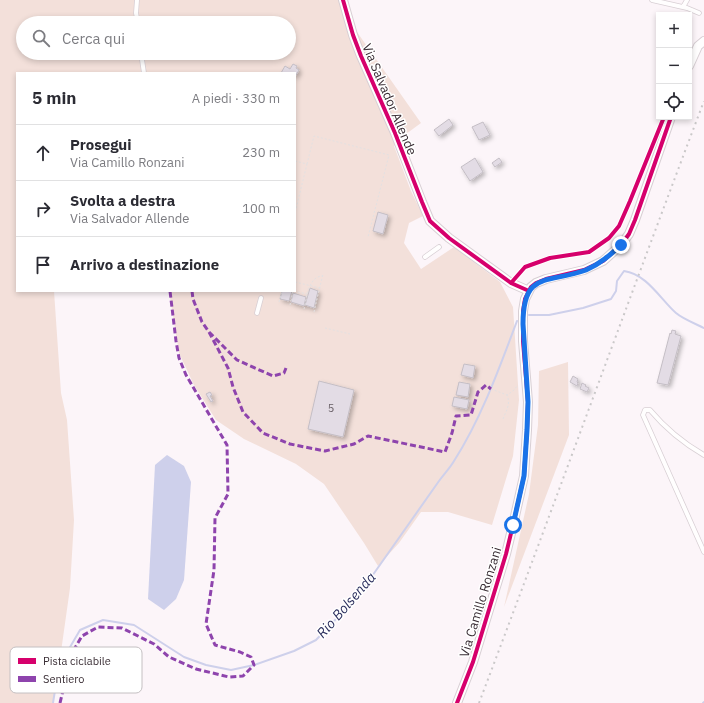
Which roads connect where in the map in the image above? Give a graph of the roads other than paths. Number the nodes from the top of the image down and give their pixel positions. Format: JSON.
{"nodes":[{"id":1,"x":137,"y":0,"type":"edge"},
{"id":2,"x":343,"y":0,"type":"edge"},
{"id":3,"x":652,"y":0,"type":"edge"},
{"id":4,"x":687,"y":0,"type":"edge"},
{"id":5,"x":683,"y":7,"type":"junction"},
{"id":6,"x":699,"y":13,"type":"dead end"},
{"id":7,"x":137,"y":16,"type":"edge"},
{"id":8,"x":704,"y":41,"type":"edge"},
{"id":9,"x":692,"y":58,"type":"edge"},
{"id":10,"x":142,"y":60,"type":"edge"},
{"id":11,"x":144,"y":72,"type":"edge"},
{"id":12,"x":670,"y":120,"type":"edge"},
{"id":13,"x":439,"y":246,"type":"dead end"},
{"id":14,"x":425,"y":257,"type":"dead end"},
{"id":15,"x":529,"y":291,"type":"junction"},
{"id":16,"x":262,"y":298,"type":"dead end"},
{"id":17,"x":258,"y":313,"type":"dead end"},
{"id":18,"x":704,"y":455,"type":"edge"},
{"id":19,"x":704,"y":552,"type":"edge"},
{"id":20,"x":457,"y":703,"type":"edge"}],
"edges":[{"from":1,"to":7,"type":"lane"},
{"from":2,"to":15,"type":"street","name":"Via Salvador Allende"},
{"from":3,"to":5,"type":"lane"},
{"from":4,"to":5,"type":"lane"},
{"from":5,"to":6,"type":"lane"},
{"from":8,"to":9,"type":"street"},
{"from":10,"to":11,"type":"lane"},
{"from":12,"to":15,"type":"street"},
{"from":13,"to":14,"type":"lane"},
{"from":15,"to":20,"type":"street","name":"Via Camillo Ronzani"},
{"from":16,"to":17,"type":"lane"},
{"from":18,"to":19,"type":"lane"}]}
